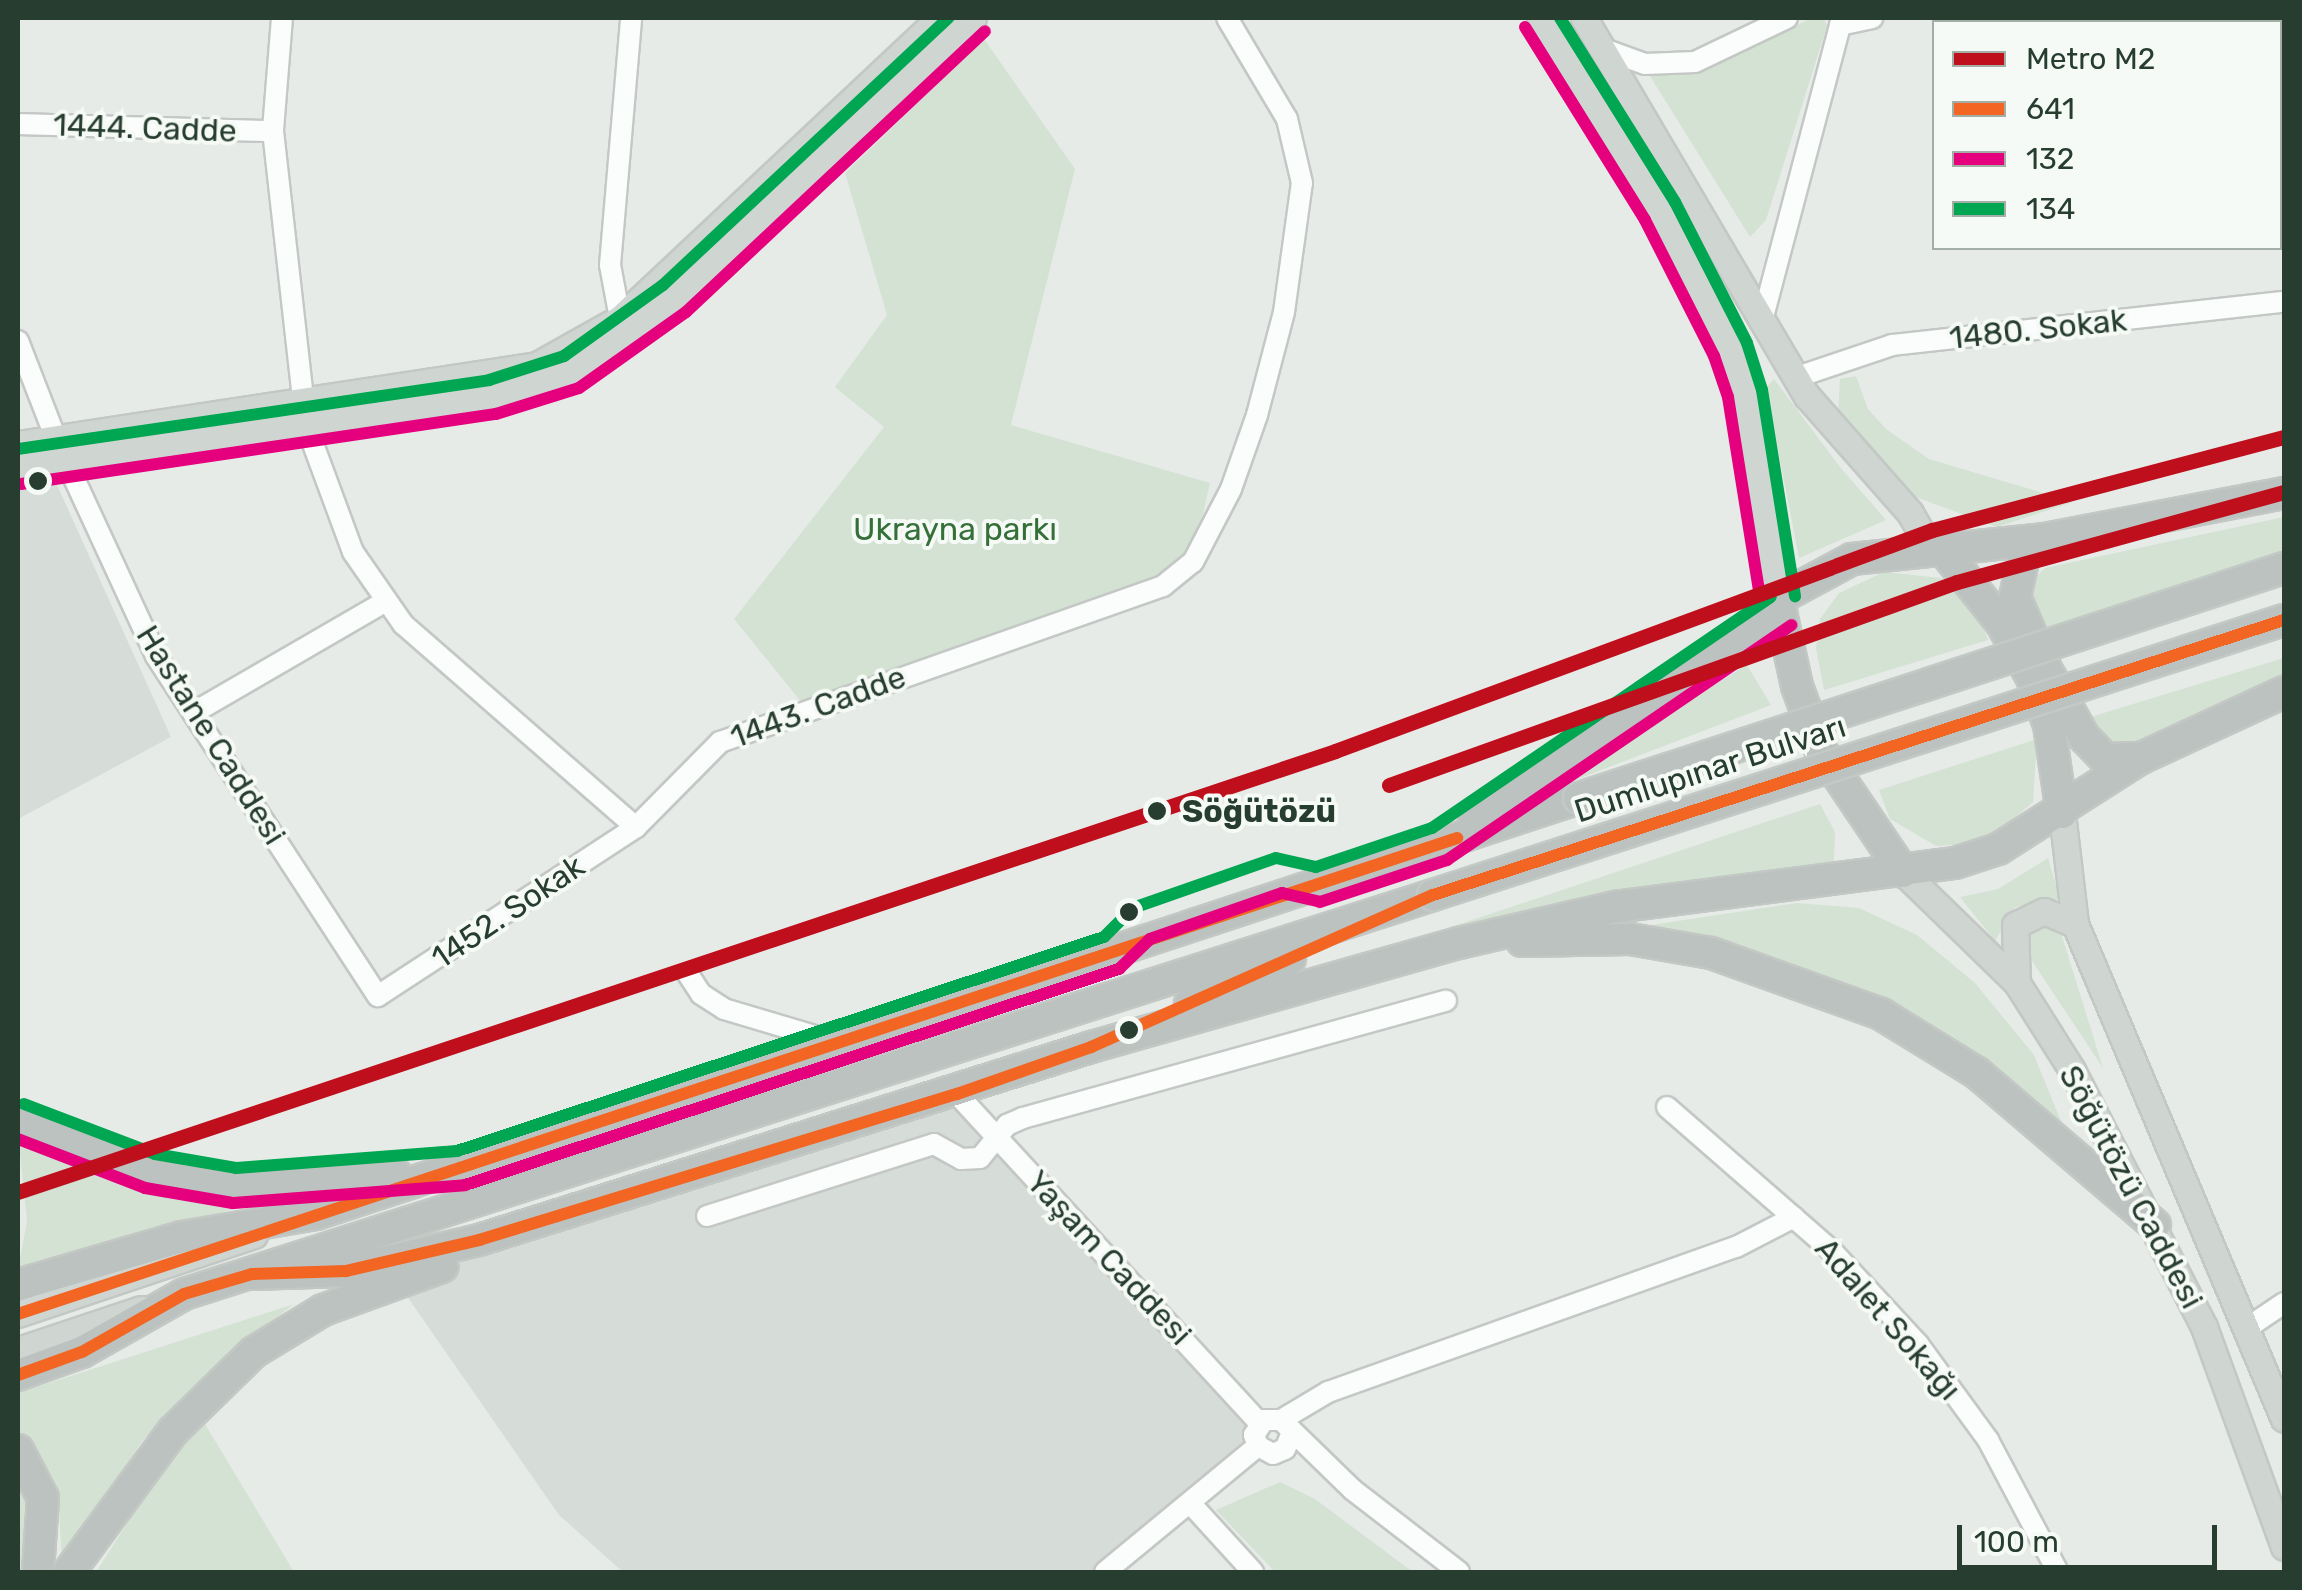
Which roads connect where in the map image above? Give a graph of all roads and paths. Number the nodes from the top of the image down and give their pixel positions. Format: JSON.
{"nodes":[{"id":1,"x":282,"y":18,"type":"edge"},
{"id":2,"x":632,"y":18,"type":"edge"},
{"id":3,"x":940,"y":18,"type":"edge"},
{"id":4,"x":973,"y":18,"type":"edge"},
{"id":5,"x":1227,"y":18,"type":"edge"},
{"id":6,"x":1540,"y":18,"type":"edge"},
{"id":7,"x":1584,"y":18,"type":"edge"},
{"id":8,"x":1787,"y":18,"type":"edge"},
{"id":9,"x":1872,"y":18,"type":"edge"},
{"id":10,"x":1841,"y":21,"type":"edge"},
{"id":11,"x":1606,"y":50,"type":"junction"},
{"id":12,"x":18,"y":124,"type":"edge"},
{"id":13,"x":273,"y":131,"type":"junction"},
{"id":14,"x":2284,"y":302,"type":"edge"},
{"id":15,"x":1763,"y":317,"type":"junction"},
{"id":16,"x":622,"y":330,"type":"junction"},
{"id":17,"x":18,"y":341,"type":"edge"},
{"id":18,"x":1797,"y":377,"type":"junction"},
{"id":19,"x":305,"y":415,"type":"junction"},
{"id":20,"x":18,"y":444,"type":"edge"},
{"id":21,"x":61,"y":450,"type":"junction"},
{"id":22,"x":18,"y":467,"type":"edge"},
{"id":23,"x":2284,"y":492,"type":"edge"},
{"id":24,"x":2045,"y":540,"type":"junction"},
{"id":25,"x":1936,"y":547,"type":"junction"},
{"id":26,"x":2284,"y":568,"type":"edge"},
{"id":27,"x":382,"y":603,"type":"junction"},
{"id":28,"x":1779,"y":605,"type":"junction"},
{"id":29,"x":2284,"y":620,"type":"edge"},
{"id":30,"x":2284,"y":692,"type":"edge"},
{"id":31,"x":193,"y":713,"type":"junction"},
{"id":32,"x":2142,"y":758,"type":"junction"},
{"id":33,"x":2062,"y":813,"type":"junction"},
{"id":34,"x":636,"y":827,"type":"junction"},
{"id":35,"x":1440,"y":844,"type":"junction"},
{"id":36,"x":1902,"y":872,"type":"junction"},
{"id":37,"x":1434,"y":895,"type":"junction"},
{"id":38,"x":2076,"y":924,"type":"junction"},
{"id":39,"x":1459,"y":943,"type":"junction"},
{"id":40,"x":688,"y":974,"type":"dead end"},
{"id":41,"x":2017,"y":983,"type":"junction"},
{"id":42,"x":378,"y":996,"type":"joint"},
{"id":43,"x":1446,"y":1002,"type":"dead end"},
{"id":44,"x":837,"y":1043,"type":"junction"},
{"id":45,"x":1091,"y":1047,"type":"junction"},
{"id":46,"x":958,"y":1094,"type":"junction"},
{"id":47,"x":1668,"y":1107,"type":"dead end"},
{"id":48,"x":18,"y":1120,"type":"edge"},
{"id":49,"x":1000,"y":1140,"type":"junction"},
{"id":50,"x":460,"y":1168,"type":"junction"},
{"id":51,"x":670,"y":1178,"type":"junction"},
{"id":52,"x":316,"y":1214,"type":"junction"},
{"id":53,"x":707,"y":1216,"type":"dead end"},
{"id":54,"x":1794,"y":1217,"type":"junction"},
{"id":55,"x":2155,"y":1225,"type":"junction"},
{"id":56,"x":252,"y":1274,"type":"junction"},
{"id":57,"x":18,"y":1285,"type":"edge"},
{"id":58,"x":184,"y":1294,"type":"junction"},
{"id":59,"x":2284,"y":1303,"type":"edge"},
{"id":60,"x":18,"y":1314,"type":"edge"},
{"id":61,"x":2247,"y":1328,"type":"junction"},
{"id":62,"x":18,"y":1350,"type":"edge"},
{"id":63,"x":18,"y":1375,"type":"edge"},
{"id":64,"x":2284,"y":1420,"type":"edge"},
{"id":65,"x":1260,"y":1423,"type":"junction"},
{"id":66,"x":1284,"y":1435,"type":"junction"},
{"id":67,"x":1258,"y":1446,"type":"junction"},
{"id":68,"x":18,"y":1450,"type":"edge"},
{"id":69,"x":1192,"y":1504,"type":"junction"},
{"id":70,"x":2284,"y":1547,"type":"edge"},
{"id":71,"x":38,"y":1572,"type":"edge"},
{"id":72,"x":69,"y":1572,"type":"edge"},
{"id":73,"x":1105,"y":1572,"type":"edge"},
{"id":74,"x":1254,"y":1572,"type":"edge"},
{"id":75,"x":1459,"y":1572,"type":"edge"},
{"id":76,"x":2058,"y":1572,"type":"edge"}],
"edges":[{"from":1,"to":13,"type":"street"},
{"from":2,"to":16,"type":"street"},
{"from":3,"to":16,"type":"main road"},
{"from":4,"to":16,"type":"main road"},
{"from":5,"to":34,"type":"street","name":"1443. Cadde"},
{"from":6,"to":28,"type":"main road"},
{"from":7,"to":11,"type":"main road"},
{"from":8,"to":11,"type":"street"},
{"from":9,"to":10,"type":"street"},
{"from":10,"to":15,"type":"street"},
{"from":11,"to":15,"type":"main road"},
{"from":12,"to":13,"type":"street","name":"1444. Cadde"},
{"from":13,"to":19,"type":"street"},
{"from":14,"to":18,"type":"street","name":"1480. Sokak"},
{"from":15,"to":18,"type":"main road"},
{"from":16,"to":19,"type":"main road"},
{"from":17,"to":21,"type":"street","name":"Hastane Caddesi"},
{"from":18,"to":25,"type":"main road"},
{"from":19,"to":21,"type":"main road"},
{"from":19,"to":27,"type":"street"},
{"from":20,"to":21,"type":"main road"},
{"from":21,"to":22,"type":"main road"},
{"from":21,"to":31,"type":"street","name":"Hastane Caddesi"},
{"from":23,"to":24,"type":"highway","name":"Dumlupınar Bulvarı"},
{"from":24,"to":25,"type":"highway","name":"Dumlupınar Bulvarı"},
{"from":24,"to":32,"type":"highway"},
{"from":25,"to":28,"type":"highway","name":"Dumlupınar Bulvarı"},
{"from":25,"to":33,"type":"highway"},
{"from":26,"to":35,"type":"highway","name":"Dumlupınar Bulvarı","bridge":true},
{"from":27,"to":31,"type":"street"},
{"from":27,"to":34,"type":"street"},
{"from":28,"to":35,"type":"highway","name":"Dumlupınar Bulvarı"},
{"from":28,"to":36,"type":"highway"},
{"from":29,"to":37,"type":"highway","name":"Dumlupınar Bulvarı","bridge":true},
{"from":30,"to":32,"type":"highway"},
{"from":31,"to":42,"type":"street","name":"Hastane Caddesi"},
{"from":32,"to":33,"type":"highway"},
{"from":33,"to":36,"type":"highway"},
{"from":33,"to":38,"type":"main road","name":"Söğütözü Caddesi"},
{"from":34,"to":42,"type":"street","name":"1452. Sokak"},
{"from":35,"to":44,"type":"highway","name":"Dumlupınar Bulvarı"},
{"from":36,"to":39,"type":"highway"},
{"from":36,"to":41,"type":"main road","name":"Söğütözü Caddesi"},
{"from":37,"to":45,"type":"highway"},
{"from":37,"to":56,"type":"highway","name":"Dumlupınar Bulvarı"},
{"from":38,"to":41,"type":"main road"},
{"from":38,"to":61,"type":"main road","name":"Söğütözü Caddesi"},
{"from":39,"to":45,"type":"highway"},
{"from":39,"to":55,"type":"highway"},
{"from":40,"to":44,"type":"street"},
{"from":41,"to":55,"type":"main road","name":"Söğütözü Caddesi"},
{"from":43,"to":49,"type":"street"},
{"from":44,"to":50,"type":"highway","name":"Dumlupınar Bulvarı"},
{"from":45,"to":46,"type":"highway"},
{"from":46,"to":49,"type":"street","name":"Yaşam Caddesi"},
{"from":46,"to":51,"type":"highway"},
{"from":47,"to":54,"type":"street","name":"Adalet Sokağı"},
{"from":48,"to":50,"type":"highway"},
{"from":49,"to":53,"type":"street"},
{"from":49,"to":65,"type":"street","name":"Yaşam Caddesi"},
{"from":50,"to":52,"type":"highway","name":"Dumlupınar Bulvarı"},
{"from":51,"to":56,"type":"highway"},
{"from":51,"to":72,"type":"highway"},
{"from":52,"to":57,"type":"highway","name":"Dumlupınar Bulvarı"},
{"from":52,"to":60,"type":"main road"},
{"from":54,"to":66,"type":"street"},
{"from":54,"to":76,"type":"street","name":"Adalet Sokağı"},
{"from":55,"to":70,"type":"main road","name":"Söğütözü Caddesi"},
{"from":56,"to":58,"type":"highway","name":"Dumlupınar Bulvarı"},
{"from":58,"to":62,"type":"main road"},
{"from":58,"to":63,"type":"highway","name":"Dumlupınar Bulvarı"},
{"from":59,"to":61,"type":"street"},
{"from":61,"to":64,"type":"main road","name":"Söğütözü Caddesi"},
{"from":65,"to":66,"type":"street"},
{"from":65,"to":67,"type":"street"},
{"from":66,"to":67,"type":"street"},
{"from":66,"to":75,"type":"street"},
{"from":67,"to":69,"type":"street"},
{"from":68,"to":71,"type":"highway"},
{"from":69,"to":73,"type":"street"},
{"from":69,"to":74,"type":"street"}]}
